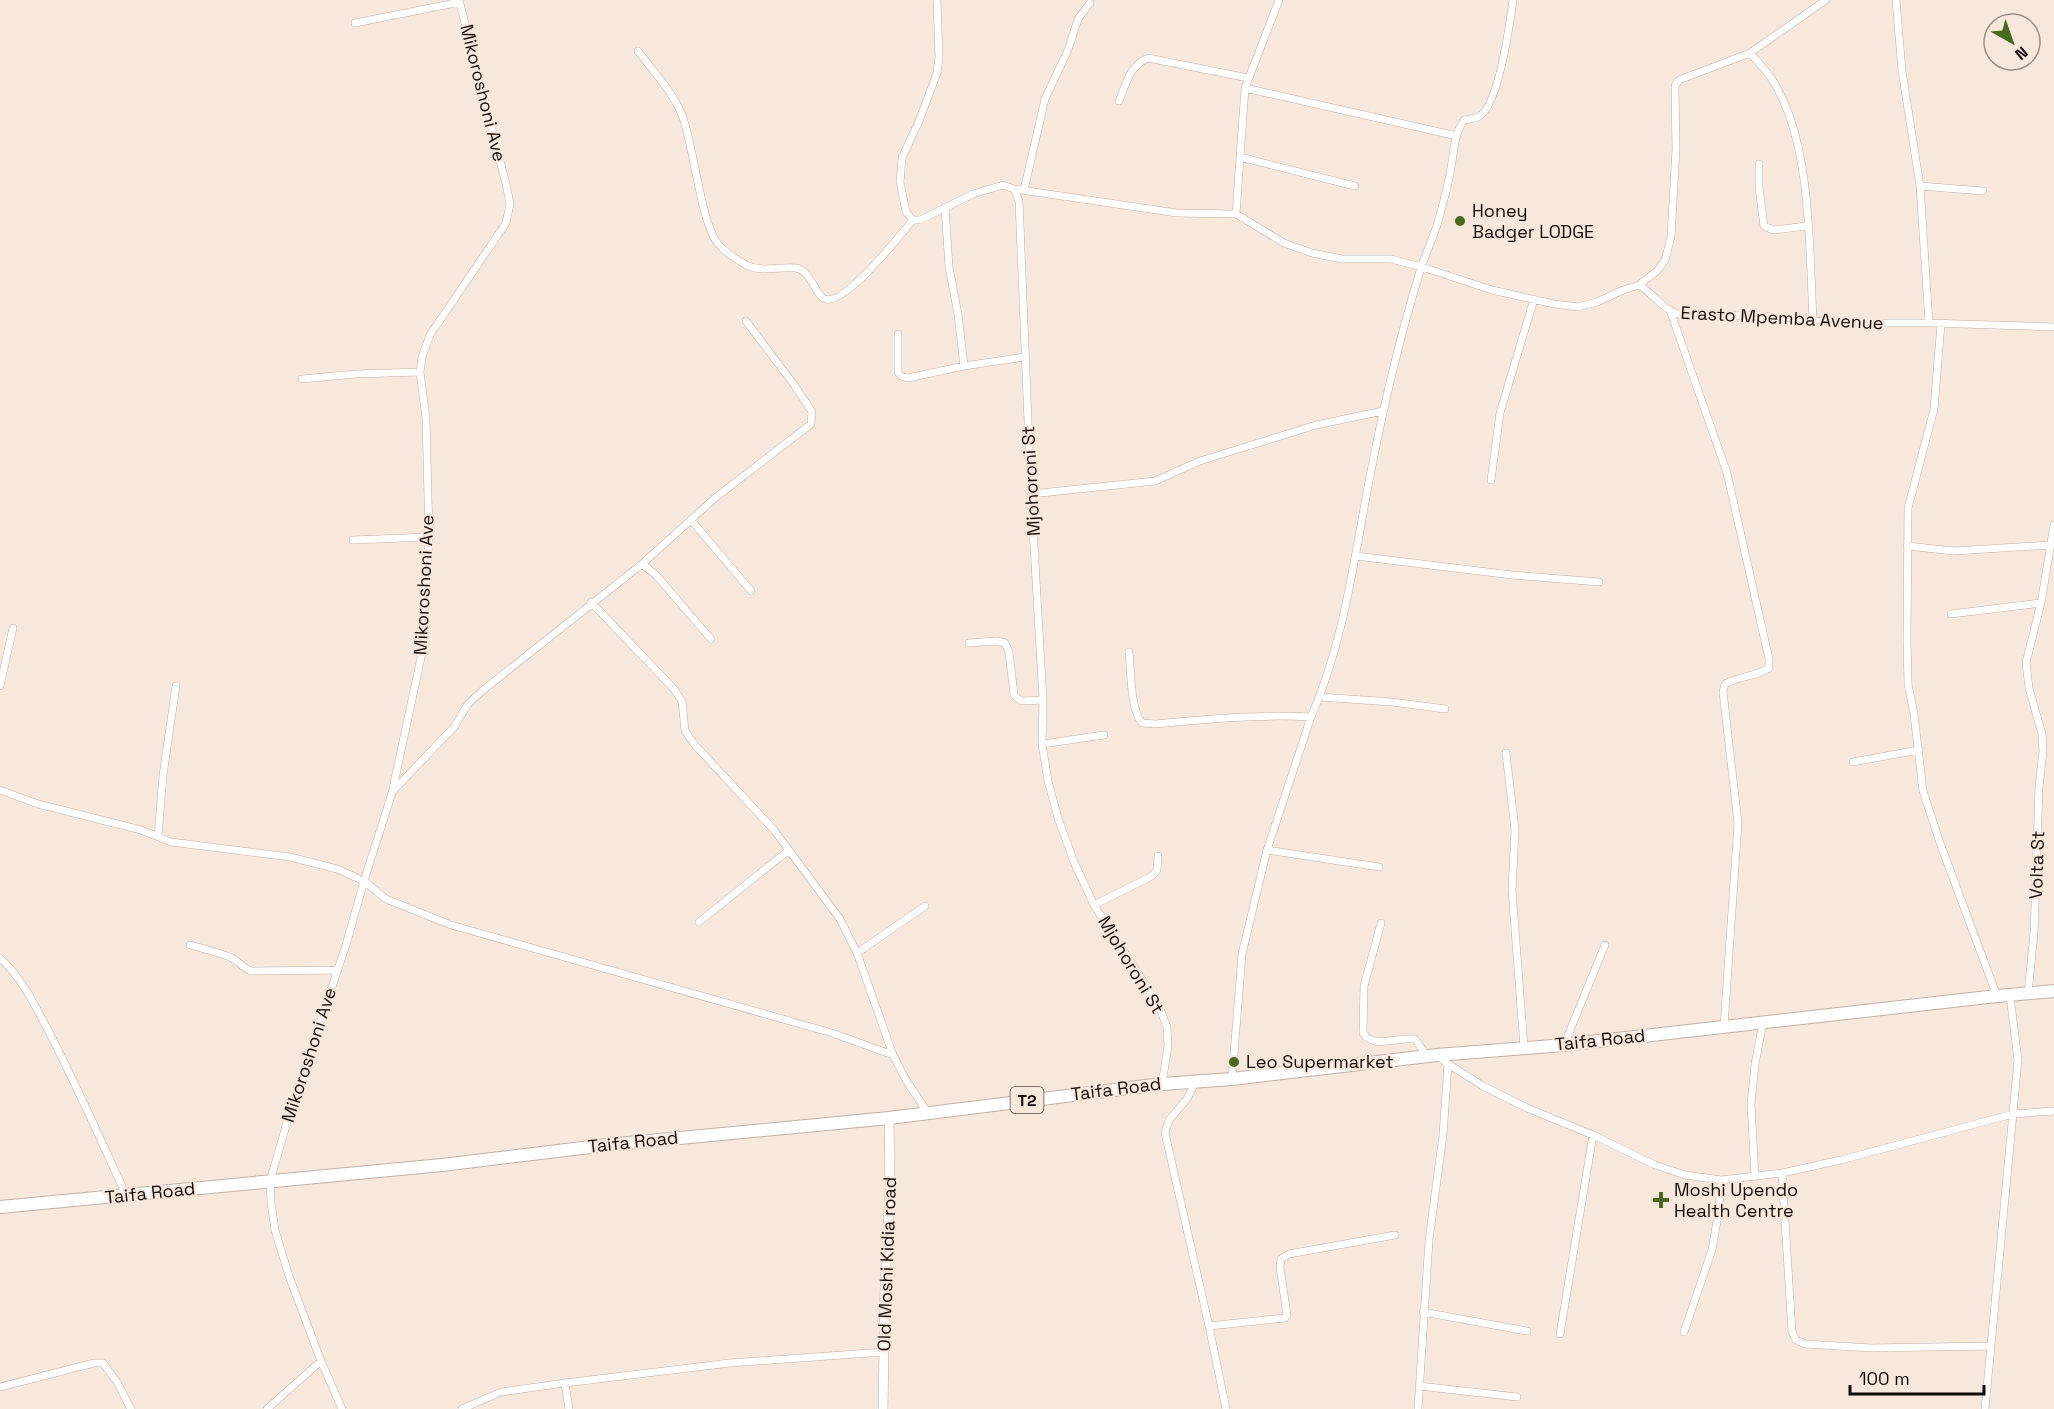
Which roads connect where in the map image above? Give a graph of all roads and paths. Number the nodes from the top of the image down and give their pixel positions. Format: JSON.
{"nodes":[{"id":1,"x":937,"y":0,"type":"edge"},
{"id":2,"x":1279,"y":0,"type":"edge"},
{"id":3,"x":1513,"y":0,"type":"edge"},
{"id":4,"x":1826,"y":0,"type":"edge"},
{"id":5,"x":1896,"y":0,"type":"edge"},
{"id":6,"x":459,"y":1,"type":"edge"},
{"id":7,"x":1090,"y":3,"type":"dead end"},
{"id":8,"x":354,"y":23,"type":"dead end"},
{"id":9,"x":638,"y":51,"type":"dead end"},
{"id":10,"x":1750,"y":53,"type":"junction"},
{"id":11,"x":1248,"y":78,"type":"junction"},
{"id":12,"x":1245,"y":88,"type":"junction"},
{"id":13,"x":1119,"y":101,"type":"dead end"},
{"id":14,"x":1457,"y":136,"type":"junction"},
{"id":15,"x":1240,"y":157,"type":"junction"},
{"id":16,"x":1759,"y":164,"type":"dead end"},
{"id":17,"x":1355,"y":186,"type":"dead end"},
{"id":18,"x":1920,"y":186,"type":"junction"},
{"id":19,"x":1014,"y":189,"type":"junction"},
{"id":20,"x":1024,"y":190,"type":"junction"},
{"id":21,"x":1983,"y":191,"type":"dead end"},
{"id":22,"x":945,"y":207,"type":"junction"},
{"id":23,"x":1236,"y":213,"type":"junction"},
{"id":24,"x":913,"y":220,"type":"junction"},
{"id":25,"x":1807,"y":226,"type":"junction"},
{"id":26,"x":1422,"y":267,"type":"junction"},
{"id":27,"x":1639,"y":285,"type":"junction"},
{"id":28,"x":1534,"y":299,"type":"junction"},
{"id":29,"x":1671,"y":313,"type":"junction"},
{"id":30,"x":1813,"y":320,"type":"junction"},
{"id":31,"x":746,"y":321,"type":"dead end"},
{"id":32,"x":1929,"y":323,"type":"junction"},
{"id":33,"x":1941,"y":324,"type":"junction"},
{"id":34,"x":2054,"y":327,"type":"edge"},
{"id":35,"x":898,"y":334,"type":"dead end"},
{"id":36,"x":1025,"y":357,"type":"junction"},
{"id":37,"x":963,"y":366,"type":"junction"},
{"id":38,"x":420,"y":372,"type":"junction"},
{"id":39,"x":302,"y":379,"type":"dead end"},
{"id":40,"x":1383,"y":411,"type":"junction"},
{"id":41,"x":1491,"y":480,"type":"dead end"},
{"id":42,"x":1031,"y":494,"type":"junction"},
{"id":43,"x":691,"y":520,"type":"junction"},
{"id":44,"x":2054,"y":525,"type":"edge"},
{"id":45,"x":429,"y":537,"type":"junction"},
{"id":46,"x":353,"y":540,"type":"dead end"},
{"id":47,"x":1907,"y":546,"type":"junction"},
{"id":48,"x":2051,"y":546,"type":"junction"},
{"id":49,"x":1356,"y":556,"type":"junction"},
{"id":50,"x":642,"y":564,"type":"junction"},
{"id":51,"x":1599,"y":582,"type":"dead end"},
{"id":52,"x":752,"y":591,"type":"dead end"},
{"id":53,"x":591,"y":602,"type":"junction"},
{"id":54,"x":2041,"y":603,"type":"junction"},
{"id":55,"x":1951,"y":614,"type":"dead end"},
{"id":56,"x":13,"y":628,"type":"dead end"},
{"id":57,"x":711,"y":639,"type":"dead end"},
{"id":58,"x":969,"y":643,"type":"dead end"},
{"id":59,"x":1129,"y":652,"type":"dead end"},
{"id":60,"x":0,"y":686,"type":"edge"},
{"id":61,"x":176,"y":686,"type":"dead end"},
{"id":62,"x":1320,"y":697,"type":"junction"},
{"id":63,"x":1043,"y":700,"type":"junction"},
{"id":64,"x":1445,"y":709,"type":"dead end"},
{"id":65,"x":1311,"y":717,"type":"junction"},
{"id":66,"x":1104,"y":735,"type":"dead end"},
{"id":67,"x":1042,"y":744,"type":"junction"},
{"id":68,"x":1919,"y":750,"type":"junction"},
{"id":69,"x":1506,"y":753,"type":"dead end"},
{"id":70,"x":1853,"y":762,"type":"dead end"},
{"id":71,"x":0,"y":790,"type":"edge"},
{"id":72,"x":392,"y":793,"type":"junction"},
{"id":73,"x":158,"y":836,"type":"junction"},
{"id":74,"x":789,"y":850,"type":"junction"},
{"id":75,"x":1267,"y":850,"type":"junction"},
{"id":76,"x":1158,"y":856,"type":"dead end"},
{"id":77,"x":1379,"y":867,"type":"dead end"},
{"id":78,"x":364,"y":881,"type":"junction"},
{"id":79,"x":1094,"y":905,"type":"junction"},
{"id":80,"x":925,"y":906,"type":"dead end"},
{"id":81,"x":699,"y":922,"type":"dead end"},
{"id":82,"x":1381,"y":923,"type":"dead end"},
{"id":83,"x":190,"y":945,"type":"dead end"},
{"id":84,"x":1605,"y":945,"type":"dead end"},
{"id":85,"x":857,"y":953,"type":"junction"},
{"id":86,"x":0,"y":958,"type":"edge"},
{"id":87,"x":337,"y":970,"type":"junction"},
{"id":88,"x":2054,"y":991,"type":"edge"},
{"id":89,"x":2028,"y":994,"type":"junction"},
{"id":90,"x":2004,"y":996,"type":"junction"},
{"id":91,"x":1763,"y":1022,"type":"junction"},
{"id":92,"x":1724,"y":1026,"type":"junction"},
{"id":93,"x":1564,"y":1045,"type":"junction"},
{"id":94,"x":1524,"y":1047,"type":"junction"},
{"id":95,"x":893,"y":1055,"type":"junction"},
{"id":96,"x":1432,"y":1055,"type":"junction"},
{"id":97,"x":1448,"y":1064,"type":"junction"},
{"id":98,"x":1232,"y":1079,"type":"junction"},
{"id":99,"x":1196,"y":1081,"type":"junction"},
{"id":100,"x":1162,"y":1083,"type":"junction"},
{"id":101,"x":2054,"y":1111,"type":"edge"},
{"id":102,"x":927,"y":1112,"type":"junction"},
{"id":103,"x":2013,"y":1114,"type":"junction"},
{"id":104,"x":889,"y":1118,"type":"junction"},
{"id":105,"x":1593,"y":1135,"type":"junction"},
{"id":106,"x":1782,"y":1173,"type":"junction"},
{"id":107,"x":1755,"y":1177,"type":"junction"},
{"id":108,"x":1721,"y":1180,"type":"junction"},
{"id":109,"x":270,"y":1181,"type":"junction"},
{"id":110,"x":126,"y":1196,"type":"junction"},
{"id":111,"x":0,"y":1208,"type":"edge"},
{"id":112,"x":1395,"y":1235,"type":"dead end"},
{"id":113,"x":1423,"y":1312,"type":"junction"},
{"id":114,"x":1209,"y":1326,"type":"junction"},
{"id":115,"x":1527,"y":1332,"type":"dead end"},
{"id":116,"x":1684,"y":1332,"type":"dead end"},
{"id":117,"x":1560,"y":1334,"type":"dead end"},
{"id":118,"x":1991,"y":1346,"type":"junction"},
{"id":119,"x":884,"y":1352,"type":"junction"},
{"id":120,"x":321,"y":1361,"type":"junction"},
{"id":121,"x":565,"y":1383,"type":"junction"},
{"id":122,"x":1419,"y":1386,"type":"junction"},
{"id":123,"x":0,"y":1387,"type":"edge"},
{"id":124,"x":1517,"y":1397,"type":"dead end"},
{"id":125,"x":131,"y":1409,"type":"edge"},
{"id":126,"x":267,"y":1409,"type":"edge"},
{"id":127,"x":342,"y":1409,"type":"edge"},
{"id":128,"x":462,"y":1409,"type":"edge"},
{"id":129,"x":569,"y":1409,"type":"edge"},
{"id":130,"x":883,"y":1409,"type":"edge"},
{"id":131,"x":1226,"y":1409,"type":"edge"},
{"id":132,"x":1418,"y":1409,"type":"edge"},
{"id":133,"x":1985,"y":1409,"type":"edge"}],
"edges":[{"from":1,"to":24,"type":"street"},
{"from":2,"to":11,"type":"street"},
{"from":3,"to":14,"type":"street"},
{"from":4,"to":10,"type":"street"},
{"from":5,"to":18,"type":"street"},
{"from":6,"to":8,"type":"street"},
{"from":6,"to":38,"type":"street","name":"Mikoroshoni Ave"},
{"from":7,"to":20,"type":"street"},
{"from":9,"to":24,"type":"street"},
{"from":10,"to":25,"type":"street"},
{"from":10,"to":27,"type":"street"},
{"from":11,"to":12,"type":"street"},
{"from":11,"to":13,"type":"street"},
{"from":12,"to":14,"type":"street"},
{"from":12,"to":15,"type":"street"},
{"from":14,"to":26,"type":"street"},
{"from":15,"to":17,"type":"street"},
{"from":15,"to":23,"type":"street"},
{"from":16,"to":25,"type":"street"},
{"from":18,"to":21,"type":"street"},
{"from":18,"to":32,"type":"street"},
{"from":19,"to":20,"type":"street"},
{"from":19,"to":22,"type":"street"},
{"from":19,"to":36,"type":"street","name":"Mjohoroni St"},
{"from":20,"to":23,"type":"street"},
{"from":22,"to":24,"type":"street"},
{"from":22,"to":37,"type":"street"},
{"from":23,"to":26,"type":"street"},
{"from":25,"to":30,"type":"street"},
{"from":26,"to":28,"type":"street"},
{"from":26,"to":40,"type":"street"},
{"from":27,"to":28,"type":"street"},
{"from":27,"to":29,"type":"street","name":"Erasto Mpemba Avenue"},
{"from":28,"to":41,"type":"street"},
{"from":29,"to":30,"type":"street","name":"Erasto Mpemba Avenue"},
{"from":29,"to":92,"type":"street"},
{"from":30,"to":32,"type":"street","name":"Erasto Mpemba Avenue"},
{"from":31,"to":43,"type":"street"},
{"from":32,"to":33,"type":"street","name":"Erasto Mpemba Avenue"},
{"from":33,"to":34,"type":"street","name":"Erasto Mpemba Avenue"},
{"from":33,"to":47,"type":"street"},
{"from":35,"to":37,"type":"street"},
{"from":36,"to":37,"type":"street"},
{"from":36,"to":42,"type":"street","name":"Mjohoroni St"},
{"from":38,"to":39,"type":"street"},
{"from":38,"to":45,"type":"street","name":"Mikoroshoni Ave"},
{"from":40,"to":42,"type":"street"},
{"from":40,"to":49,"type":"street"},
{"from":42,"to":63,"type":"street","name":"Mjohoroni St"},
{"from":43,"to":50,"type":"street"},
{"from":43,"to":52,"type":"street"},
{"from":44,"to":48,"type":"street","name":"Volta St"},
{"from":45,"to":46,"type":"street"},
{"from":45,"to":72,"type":"street","name":"Mikoroshoni Ave"},
{"from":47,"to":48,"type":"street"},
{"from":47,"to":68,"type":"street"},
{"from":48,"to":54,"type":"street","name":"Volta St"},
{"from":49,"to":51,"type":"street"},
{"from":49,"to":62,"type":"street"},
{"from":50,"to":53,"type":"street"},
{"from":50,"to":57,"type":"street"},
{"from":53,"to":72,"type":"street"},
{"from":53,"to":74,"type":"street"},
{"from":54,"to":55,"type":"street"},
{"from":54,"to":89,"type":"street","name":"Volta St"},
{"from":56,"to":60,"type":"street"},
{"from":58,"to":63,"type":"street"},
{"from":59,"to":65,"type":"street"},
{"from":61,"to":73,"type":"street"},
{"from":62,"to":64,"type":"street"},
{"from":62,"to":65,"type":"street"},
{"from":63,"to":67,"type":"street","name":"Mjohoroni St"},
{"from":65,"to":75,"type":"street"},
{"from":66,"to":67,"type":"street"},
{"from":67,"to":79,"type":"street","name":"Mjohoroni St"},
{"from":68,"to":70,"type":"street"},
{"from":68,"to":90,"type":"street"},
{"from":69,"to":94,"type":"street"},
{"from":71,"to":73,"type":"street"},
{"from":72,"to":78,"type":"street","name":"Mikoroshoni Ave"},
{"from":73,"to":78,"type":"street"},
{"from":74,"to":81,"type":"street"},
{"from":74,"to":85,"type":"street"},
{"from":75,"to":77,"type":"street"},
{"from":75,"to":98,"type":"street"},
{"from":76,"to":79,"type":"street"},
{"from":78,"to":87,"type":"street","name":"Mikoroshoni Ave"},
{"from":78,"to":95,"type":"street"},
{"from":79,"to":100,"type":"street","name":"Mjohoroni St"},
{"from":80,"to":85,"type":"street"},
{"from":82,"to":96,"type":"street"},
{"from":83,"to":87,"type":"street"},
{"from":84,"to":93,"type":"street"},
{"from":85,"to":95,"type":"street"},
{"from":86,"to":110,"type":"street"},
{"from":87,"to":109,"type":"street","name":"Mikoroshoni Ave"},
{"from":88,"to":89,"type":"highway","name":"Taifa Road","number":"T2"},
{"from":89,"to":90,"type":"highway","name":"Taifa Road","number":"T2"},
{"from":90,"to":91,"type":"highway","name":"Taifa Road","number":"T2"},
{"from":90,"to":103,"type":"street"},
{"from":91,"to":92,"type":"highway","name":"Taifa Road","number":"T2"},
{"from":91,"to":107,"type":"street"},
{"from":92,"to":93,"type":"highway","name":"Taifa Road","number":"T2"},
{"from":93,"to":94,"type":"highway","name":"Taifa Road","number":"T2"},
{"from":94,"to":96,"type":"highway","name":"Taifa Road","number":"T2"},
{"from":95,"to":102,"type":"street"},
{"from":96,"to":97,"type":"street"},
{"from":96,"to":98,"type":"highway","name":"Taifa Road","number":"T2"},
{"from":97,"to":105,"type":"street"},
{"from":97,"to":113,"type":"street"},
{"from":98,"to":99,"type":"highway","name":"Taifa Road","number":"T2"},
{"from":99,"to":100,"type":"highway","name":"Taifa Road","number":"T2"},
{"from":99,"to":114,"type":"street"},
{"from":100,"to":102,"type":"highway","name":"Taifa Road","number":"T2"},
{"from":101,"to":103,"type":"street"},
{"from":102,"to":104,"type":"highway","name":"Taifa Road","number":"T2"},
{"from":103,"to":106,"type":"street"},
{"from":103,"to":118,"type":"street"},
{"from":104,"to":109,"type":"highway","name":"Taifa Road","number":"T2"},
{"from":104,"to":119,"type":"street","name":"Old Moshi Kidia road"},
{"from":105,"to":108,"type":"street"},
{"from":105,"to":117,"type":"street"},
{"from":106,"to":107,"type":"street"},
{"from":106,"to":118,"type":"street"},
{"from":107,"to":108,"type":"street"},
{"from":108,"to":116,"type":"street"},
{"from":109,"to":110,"type":"highway","name":"Taifa Road","number":"T2"},
{"from":109,"to":120,"type":"street"},
{"from":110,"to":111,"type":"highway","name":"Taifa Road","number":"T2"},
{"from":112,"to":114,"type":"street"},
{"from":113,"to":115,"type":"street"},
{"from":113,"to":122,"type":"street"},
{"from":114,"to":131,"type":"street"},
{"from":118,"to":133,"type":"street"},
{"from":119,"to":121,"type":"street"},
{"from":119,"to":130,"type":"street","name":"Old Moshi Kidia road"},
{"from":120,"to":126,"type":"street"},
{"from":120,"to":127,"type":"street"},
{"from":121,"to":128,"type":"street"},
{"from":121,"to":129,"type":"street"},
{"from":122,"to":124,"type":"street"},
{"from":122,"to":132,"type":"street"},
{"from":123,"to":125,"type":"street"}]}
